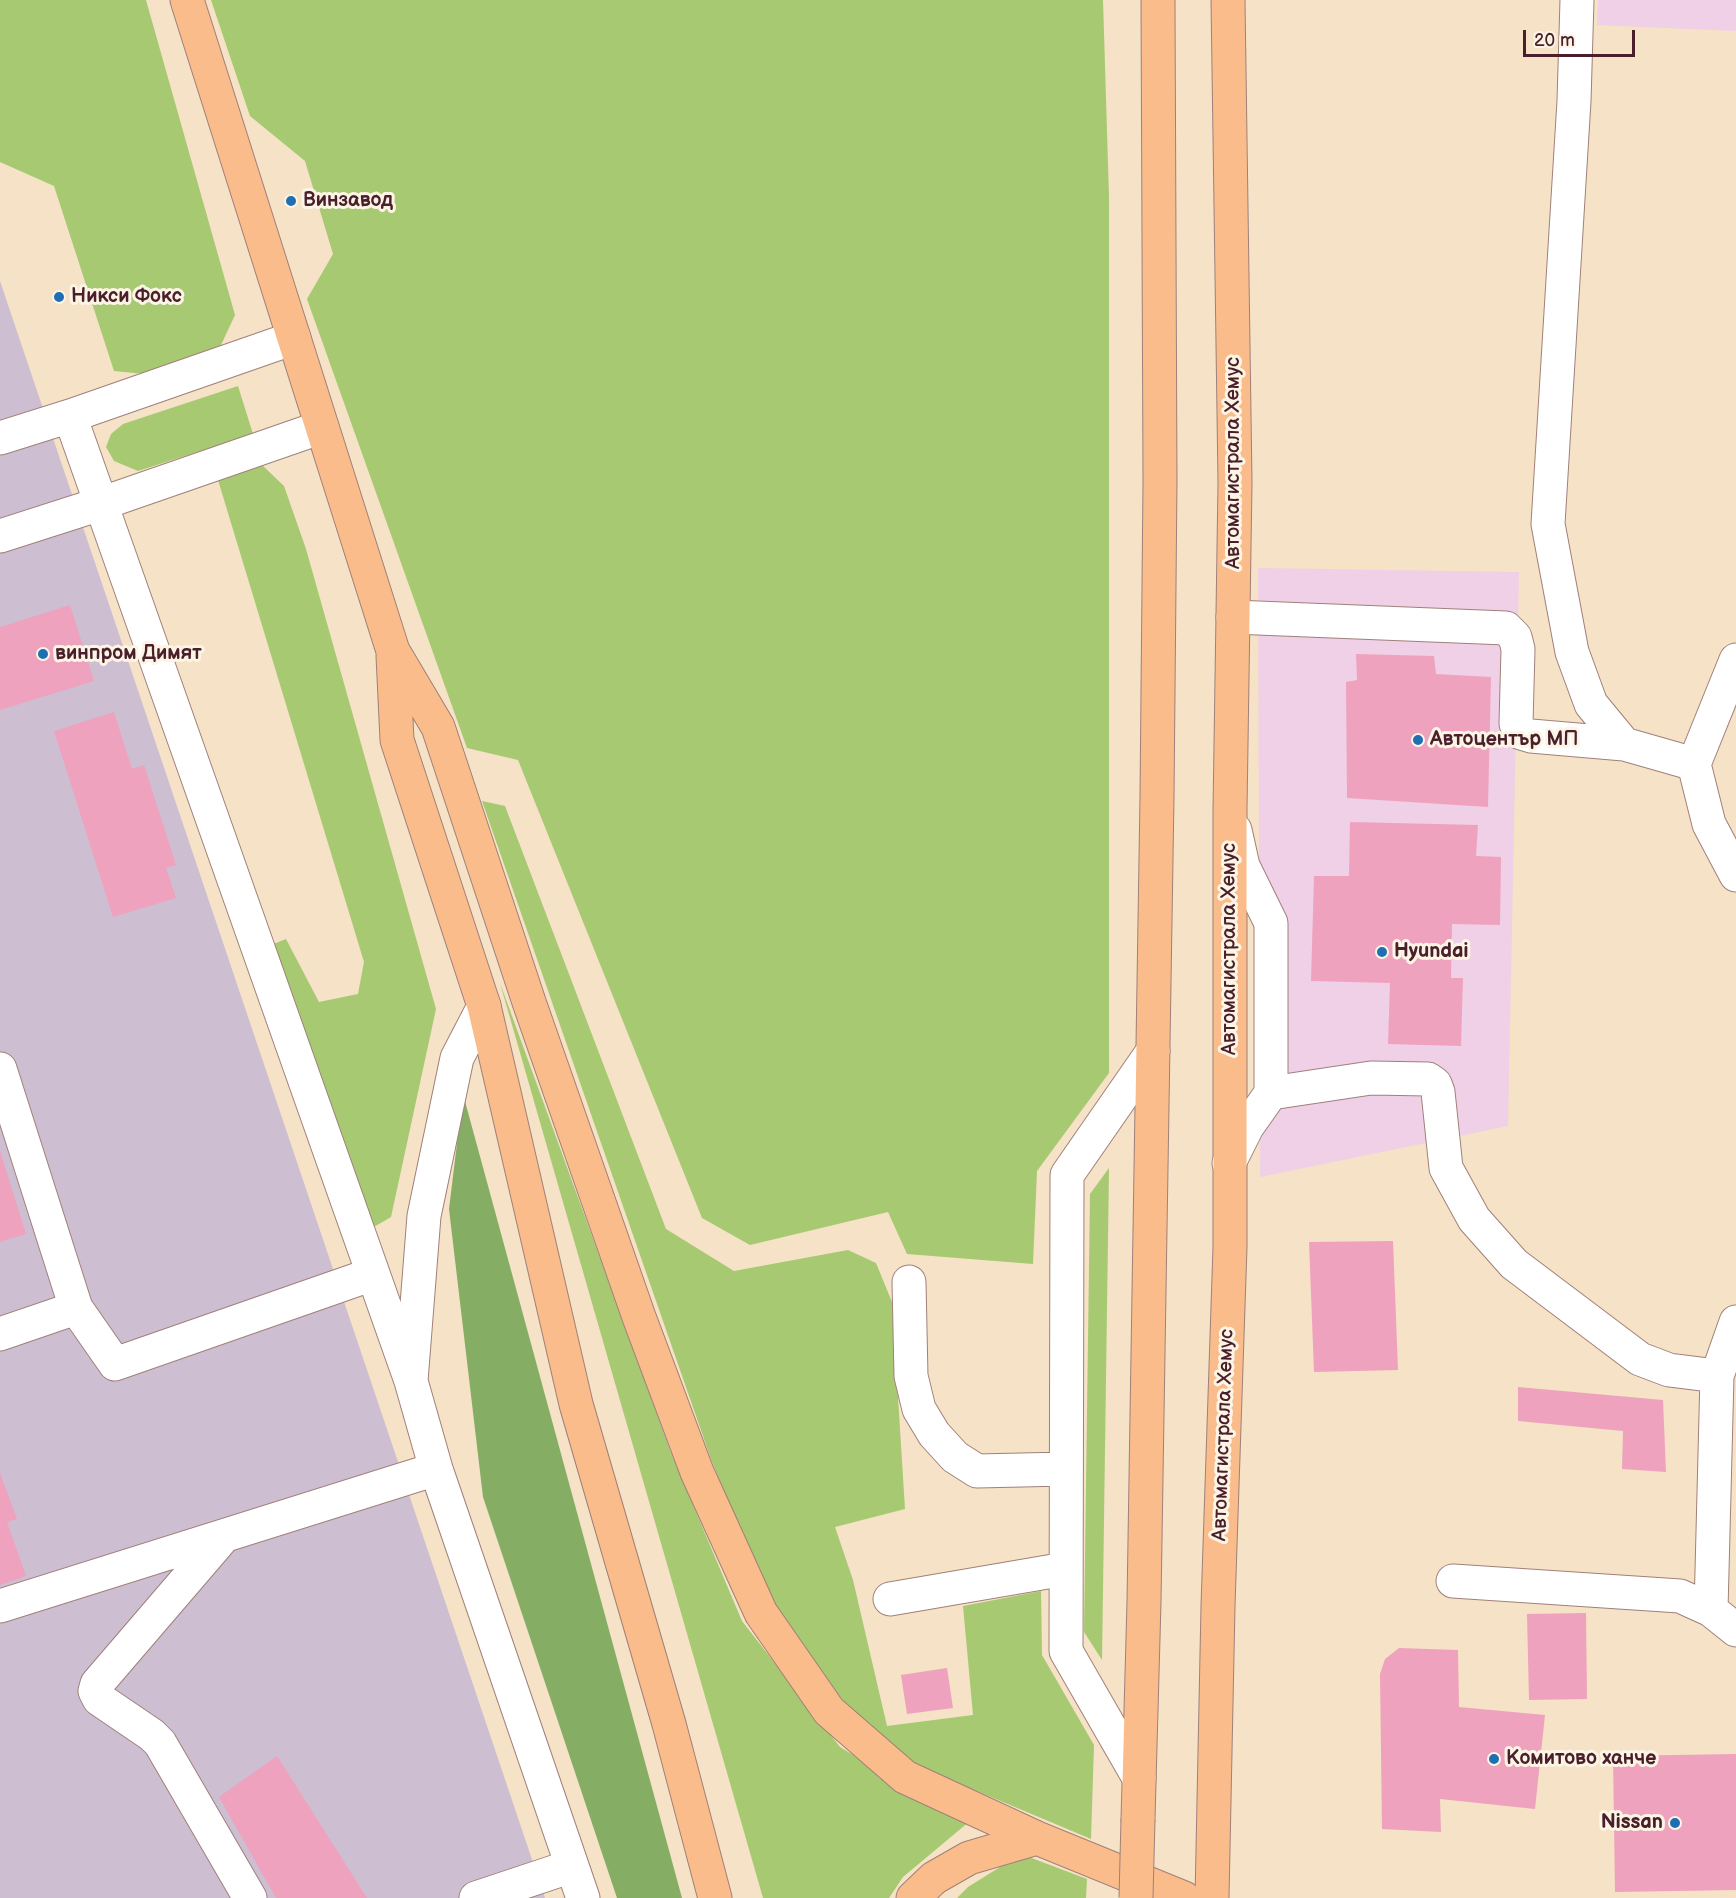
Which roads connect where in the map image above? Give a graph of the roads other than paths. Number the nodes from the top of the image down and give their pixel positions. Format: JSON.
{"nodes":[{"id":1,"x":187,"y":0,"type":"edge"},
{"id":2,"x":1158,"y":0,"type":"edge"},
{"id":3,"x":1228,"y":0,"type":"edge"},
{"id":4,"x":1577,"y":0,"type":"edge"},
{"id":5,"x":294,"y":338,"type":"junction"},
{"id":6,"x":70,"y":416,"type":"junction"},
{"id":7,"x":322,"y":427,"type":"junction"},
{"id":8,"x":0,"y":438,"type":"edge"},
{"id":9,"x":100,"y":504,"type":"junction"},
{"id":10,"x":0,"y":536,"type":"edge"},
{"id":11,"x":1233,"y":617,"type":"junction"},
{"id":12,"x":393,"y":651,"type":"junction"},
{"id":13,"x":1736,"y":660,"type":"edge"},
{"id":14,"x":1624,"y":744,"type":"junction"},
{"id":15,"x":1694,"y":764,"type":"junction"},
{"id":16,"x":1230,"y":810,"type":"junction"},
{"id":17,"x":1736,"y":875,"type":"edge"},
{"id":18,"x":484,"y":1006,"type":"junction"},
{"id":19,"x":1153,"y":1052,"type":"junction"},
{"id":20,"x":0,"y":1069,"type":"edge"},
{"id":21,"x":1271,"y":1093,"type":"junction"},
{"id":22,"x":1229,"y":1163,"type":"junction"},
{"id":23,"x":373,"y":1274,"type":"junction"},
{"id":24,"x":909,"y":1282,"type":"dead end"},
{"id":25,"x":75,"y":1308,"type":"junction"},
{"id":26,"x":1736,"y":1322,"type":"edge"},
{"id":27,"x":0,"y":1334,"type":"edge"},
{"id":28,"x":1718,"y":1376,"type":"junction"},
{"id":29,"x":411,"y":1381,"type":"junction"},
{"id":30,"x":436,"y":1469,"type":"junction"},
{"id":31,"x":1066,"y":1469,"type":"junction"},
{"id":32,"x":224,"y":1536,"type":"junction"},
{"id":33,"x":1065,"y":1569,"type":"junction"},
{"id":34,"x":1453,"y":1581,"type":"dead end"},
{"id":35,"x":890,"y":1599,"type":"dead end"},
{"id":36,"x":0,"y":1606,"type":"edge"},
{"id":37,"x":1712,"y":1610,"type":"junction"},
{"id":38,"x":1736,"y":1630,"type":"edge"},
{"id":39,"x":1139,"y":1778,"type":"junction"},
{"id":40,"x":1037,"y":1838,"type":"junction"},
{"id":41,"x":572,"y":1866,"type":"junction"},
{"id":42,"x":250,"y":1898,"type":"edge"},
{"id":43,"x":476,"y":1898,"type":"edge"},
{"id":44,"x":583,"y":1898,"type":"edge"},
{"id":45,"x":715,"y":1898,"type":"edge"},
{"id":46,"x":913,"y":1898,"type":"edge"},
{"id":47,"x":1137,"y":1898,"type":"edge"},
{"id":48,"x":1184,"y":1898,"type":"edge"},
{"id":49,"x":1212,"y":1898,"type":"edge"}],
"edges":[{"from":1,"to":5,"type":"main road"},
{"from":2,"to":19,"type":"main road"},
{"from":3,"to":11,"type":"main road","name":"Автомагистрала Хемус"},
{"from":4,"to":14,"type":"lane"},
{"from":5,"to":6,"type":"lane"},
{"from":5,"to":7,"type":"main road"},
{"from":6,"to":8,"type":"lane"},
{"from":6,"to":9,"type":"lane"},
{"from":7,"to":9,"type":"lane"},
{"from":7,"to":12,"type":"main road"},
{"from":9,"to":10,"type":"lane"},
{"from":9,"to":23,"type":"lane"},
{"from":11,"to":14,"type":"lane"},
{"from":11,"to":16,"type":"main road","name":"Автомагистрала Хемус"},
{"from":12,"to":18,"type":"main road"},
{"from":12,"to":40,"type":"main road"},
{"from":13,"to":15,"type":"lane"},
{"from":14,"to":15,"type":"lane"},
{"from":15,"to":17,"type":"lane"},
{"from":16,"to":21,"type":"lane"},
{"from":16,"to":22,"type":"main road","name":"Автомагистрала Хемус"},
{"from":18,"to":29,"type":"lane"},
{"from":18,"to":45,"type":"main road"},
{"from":19,"to":31,"type":"lane"},
{"from":19,"to":39,"type":"main road"},
{"from":20,"to":25,"type":"lane"},
{"from":21,"to":22,"type":"lane"},
{"from":21,"to":28,"type":"lane"},
{"from":22,"to":49,"type":"main road","name":"Автомагистрала Хемус"},
{"from":23,"to":25,"type":"lane"},
{"from":23,"to":29,"type":"lane"},
{"from":24,"to":31,"type":"lane"},
{"from":25,"to":27,"type":"lane"},
{"from":26,"to":28,"type":"lane"},
{"from":28,"to":37,"type":"lane"},
{"from":29,"to":30,"type":"lane"},
{"from":30,"to":32,"type":"lane"},
{"from":30,"to":41,"type":"lane"},
{"from":31,"to":33,"type":"lane"},
{"from":32,"to":36,"type":"lane"},
{"from":32,"to":42,"type":"lane"},
{"from":33,"to":35,"type":"lane"},
{"from":33,"to":39,"type":"lane"},
{"from":34,"to":37,"type":"lane"},
{"from":37,"to":38,"type":"lane"},
{"from":39,"to":47,"type":"main road","bridge":true},
{"from":40,"to":46,"type":"main road"},
{"from":40,"to":48,"type":"main road"},
{"from":41,"to":43,"type":"lane"},
{"from":41,"to":44,"type":"lane"}]}
